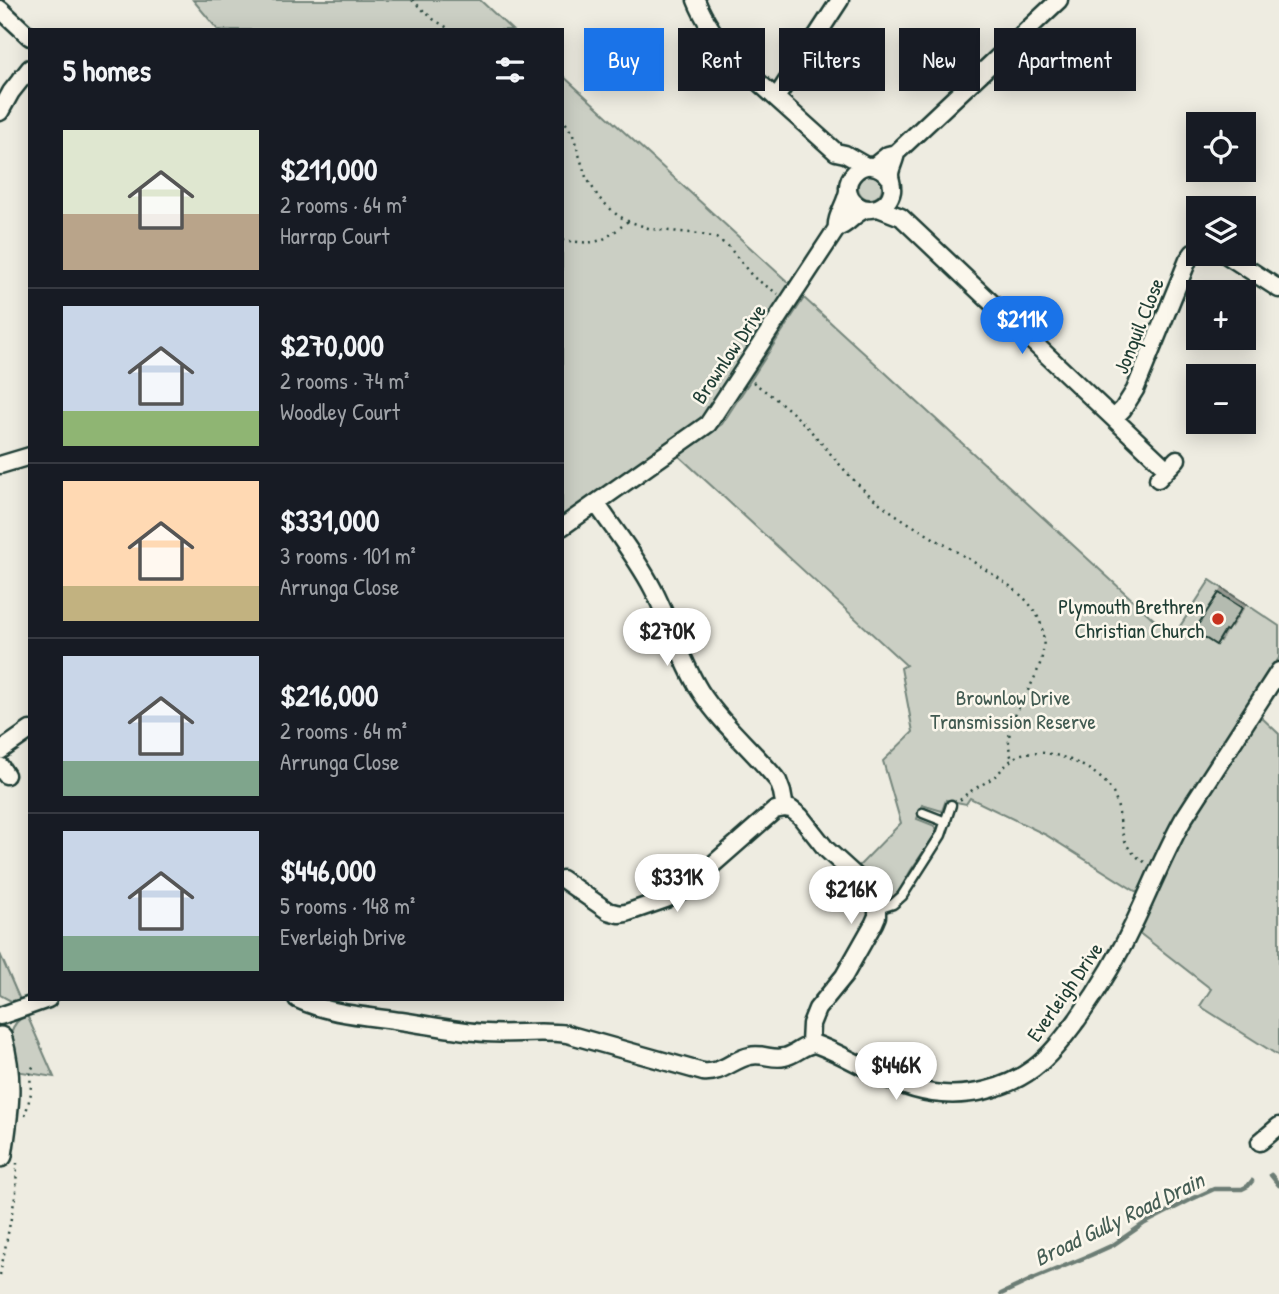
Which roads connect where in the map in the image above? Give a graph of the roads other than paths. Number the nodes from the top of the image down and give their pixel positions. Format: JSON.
{"nodes":[{"id":1,"x":696,"y":0,"type":"edge"},
{"id":2,"x":840,"y":0,"type":"edge"},
{"id":3,"x":1059,"y":0,"type":"edge"},
{"id":4,"x":0,"y":9,"type":"edge"},
{"id":5,"x":28,"y":35,"type":"edge"},
{"id":6,"x":28,"y":71,"type":"edge"},
{"id":7,"x":776,"y":98,"type":"junction"},
{"id":8,"x":0,"y":112,"type":"edge"},
{"id":9,"x":836,"y":152,"type":"junction"},
{"id":10,"x":896,"y":153,"type":"junction"},
{"id":11,"x":870,"y":166,"type":"junction"},
{"id":12,"x":891,"y":184,"type":"junction"},
{"id":13,"x":849,"y":186,"type":"junction"},
{"id":14,"x":872,"y":209,"type":"junction"},
{"id":15,"x":901,"y":217,"type":"junction"},
{"id":16,"x":837,"y":228,"type":"junction"},
{"id":17,"x":1186,"y":265,"type":"edge"},
{"id":18,"x":1241,"y":266,"type":"edge"},
{"id":19,"x":1277,"y":294,"type":"edge"},
{"id":20,"x":1114,"y":418,"type":"junction"},
{"id":21,"x":28,"y":457,"type":"edge"},
{"id":22,"x":0,"y":465,"type":"edge"},
{"id":23,"x":1167,"y":469,"type":"dead end"},
{"id":24,"x":596,"y":503,"type":"junction"},
{"id":25,"x":564,"y":526,"type":"edge"},
{"id":26,"x":1279,"y":671,"type":"edge"},
{"id":27,"x":28,"y":731,"type":"edge"},
{"id":28,"x":0,"y":751,"type":"edge"},
{"id":29,"x":951,"y":805,"type":"road end"},
{"id":30,"x":785,"y":808,"type":"junction"},
{"id":31,"x":923,"y":813,"type":"dead end"},
{"id":32,"x":946,"y":822,"type":"junction"},
{"id":33,"x":564,"y":880,"type":"edge"},
{"id":34,"x":878,"y":909,"type":"junction"},
{"id":35,"x":42,"y":1001,"type":"edge"},
{"id":36,"x":302,"y":1001,"type":"edge"},
{"id":37,"x":0,"y":1016,"type":"edge"},
{"id":38,"x":0,"y":1039,"type":"edge"},
{"id":39,"x":810,"y":1044,"type":"junction"},
{"id":40,"x":1279,"y":1126,"type":"edge"},
{"id":41,"x":1259,"y":1142,"type":"dead end"},
{"id":42,"x":8,"y":1156,"type":"edge"}],
"edges":[{"from":1,"to":7,"type":"street"},
{"from":2,"to":7,"type":"street"},
{"from":3,"to":10,"type":"street"},
{"from":4,"to":5,"type":"street"},
{"from":6,"to":8,"type":"street"},
{"from":7,"to":9,"type":"street"},
{"from":9,"to":11,"type":"street"},
{"from":9,"to":13,"type":"street"},
{"from":10,"to":11,"type":"street"},
{"from":10,"to":12,"type":"street"},
{"from":11,"to":12,"type":"street"},
{"from":11,"to":13,"type":"street"},
{"from":12,"to":14,"type":"street"},
{"from":12,"to":15,"type":"street"},
{"from":13,"to":14,"type":"street"},
{"from":13,"to":16,"type":"street","name":"Brownlow Drive"},
{"from":14,"to":15,"type":"street"},
{"from":14,"to":16,"type":"street","name":"Brownlow Drive"},
{"from":15,"to":20,"type":"street"},
{"from":16,"to":24,"type":"street","name":"Brownlow Drive"},
{"from":17,"to":20,"type":"street","name":"Jonquil Close"},
{"from":18,"to":19,"type":"street"},
{"from":20,"to":23,"type":"street"},
{"from":21,"to":22,"type":"street"},
{"from":24,"to":25,"type":"street","name":"Brownlow Drive"},
{"from":24,"to":30,"type":"street"},
{"from":26,"to":39,"type":"street","name":"Everleigh Drive"},
{"from":27,"to":28,"type":"street"},
{"from":29,"to":32,"type":"lane"},
{"from":30,"to":33,"type":"street"},
{"from":30,"to":34,"type":"street"},
{"from":31,"to":32,"type":"lane"},
{"from":32,"to":34,"type":"lane"},
{"from":34,"to":39,"type":"street"},
{"from":35,"to":37,"type":"street"},
{"from":36,"to":39,"type":"street"},
{"from":38,"to":42,"type":"street"},
{"from":40,"to":41,"type":"street"}]}
